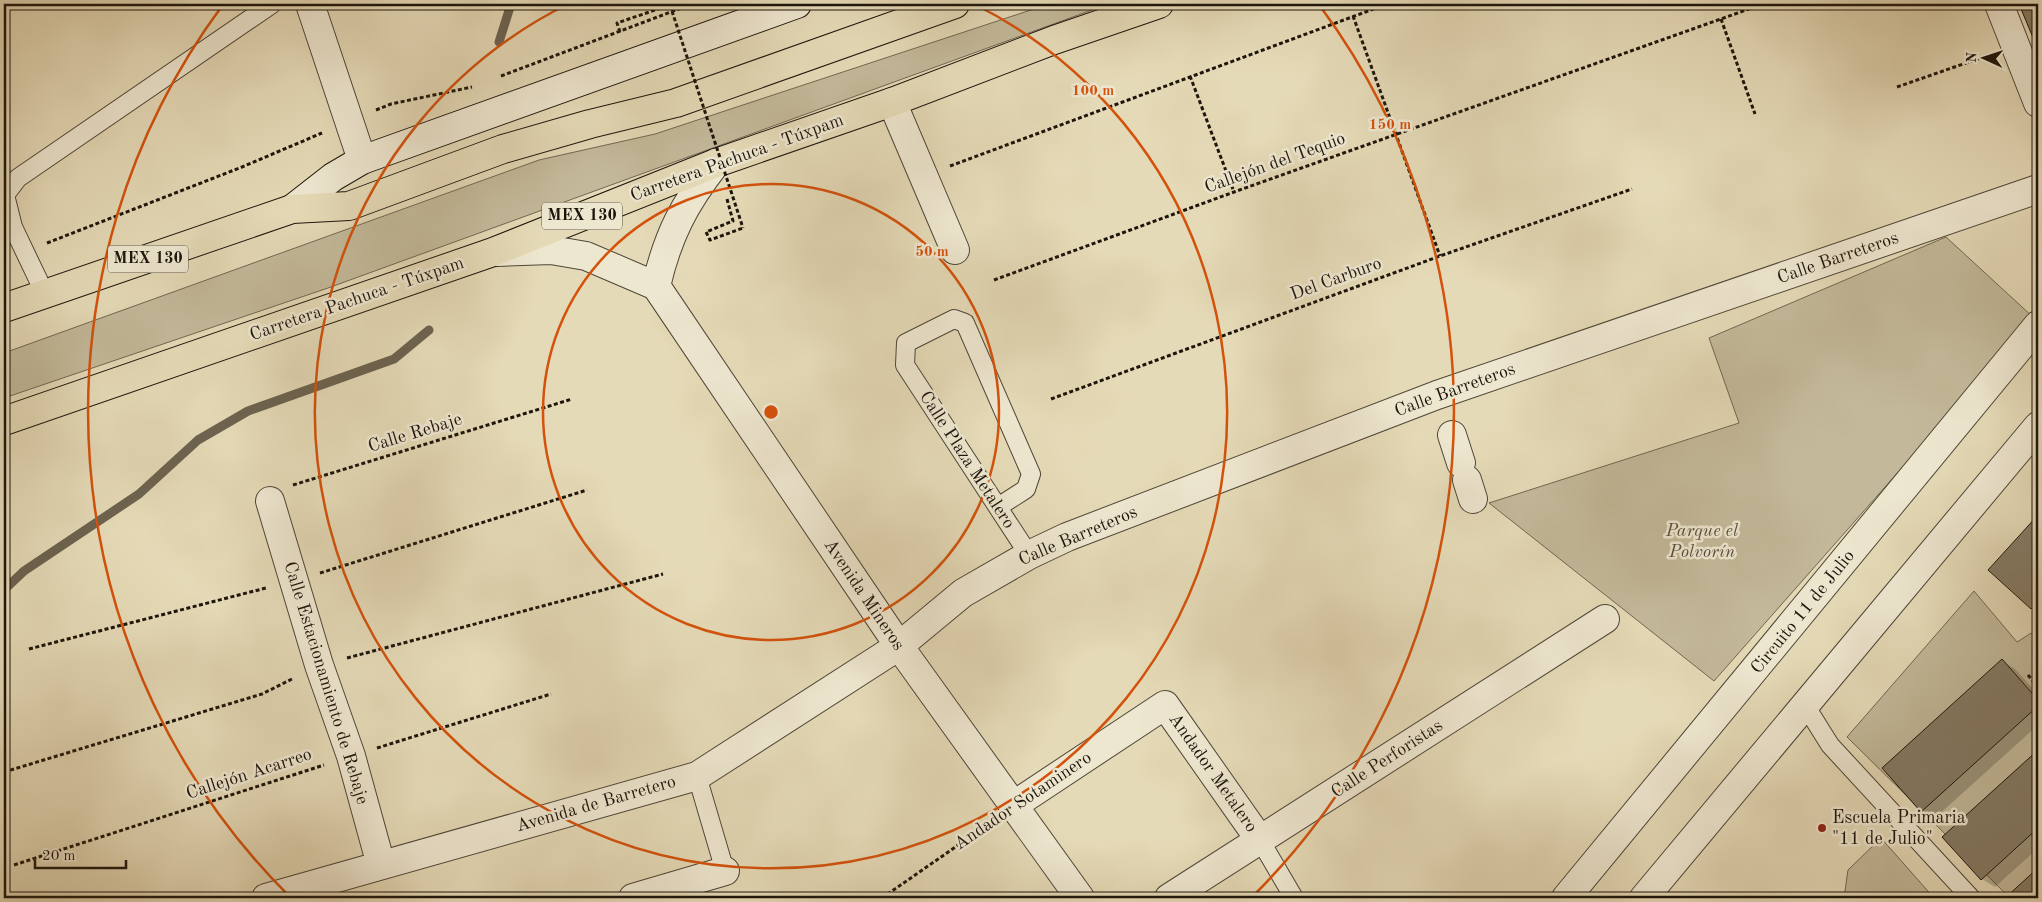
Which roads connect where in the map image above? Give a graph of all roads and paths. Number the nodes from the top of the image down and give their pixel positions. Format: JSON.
{"nodes":[{"id":1,"x":272,"y":4,"type":"edge"},
{"id":2,"x":310,"y":4,"type":"edge"},
{"id":3,"x":797,"y":4,"type":"edge"},
{"id":4,"x":955,"y":4,"type":"edge"},
{"id":5,"x":1114,"y":4,"type":"edge"},
{"id":6,"x":1159,"y":4,"type":"edge"},
{"id":7,"x":1387,"y":4,"type":"edge"},
{"id":8,"x":1763,"y":4,"type":"edge"},
{"id":9,"x":1999,"y":4,"type":"edge"},
{"id":10,"x":670,"y":5,"type":"edge"},
{"id":11,"x":1353,"y":16,"type":"junction"},
{"id":12,"x":1721,"y":19,"type":"junction"},
{"id":13,"x":617,"y":23,"type":"dead end"},
{"id":14,"x":1054,"y":40,"type":"junction"},
{"id":15,"x":2015,"y":46,"type":"junction"},
{"id":16,"x":1190,"y":76,"type":"junction"},
{"id":17,"x":1897,"y":87,"type":"dead end"},
{"id":18,"x":892,"y":102,"type":"junction"},
{"id":19,"x":2038,"y":103,"type":"edge"},
{"id":20,"x":1755,"y":114,"type":"dead end"},
{"id":21,"x":1397,"y":134,"type":"junction"},
{"id":22,"x":362,"y":160,"type":"junction"},
{"id":23,"x":716,"y":163,"type":"junction"},
{"id":24,"x":923,"y":176,"type":"junction"},
{"id":25,"x":1632,"y":189,"type":"dead end"},
{"id":26,"x":2038,"y":189,"type":"edge"},
{"id":27,"x":1234,"y":192,"type":"junction"},
{"id":28,"x":292,"y":209,"type":"junction"},
{"id":29,"x":733,"y":221,"type":"dead end"},
{"id":30,"x":955,"y":250,"type":"dead end"},
{"id":31,"x":492,"y":252,"type":"junction"},
{"id":32,"x":1440,"y":256,"type":"junction"},
{"id":33,"x":994,"y":280,"type":"dead end"},
{"id":34,"x":656,"y":286,"type":"junction"},
{"id":35,"x":45,"y":294,"type":"junction"},
{"id":36,"x":5,"y":307,"type":"edge"},
{"id":37,"x":2038,"y":324,"type":"edge"},
{"id":38,"x":572,"y":399,"type":"dead end"},
{"id":39,"x":1052,"y":399,"type":"dead end"},
{"id":40,"x":1444,"y":415,"type":"junction"},
{"id":41,"x":4,"y":421,"type":"edge"},
{"id":42,"x":2038,"y":426,"type":"edge"},
{"id":43,"x":1467,"y":481,"type":"dead end"},
{"id":44,"x":270,"y":501,"type":"joint"},
{"id":45,"x":998,"y":507,"type":"junction"},
{"id":46,"x":1029,"y":555,"type":"junction"},
{"id":47,"x":1605,"y":619,"type":"dead end"},
{"id":48,"x":899,"y":646,"type":"junction"},
{"id":49,"x":2028,"y":675,"type":"dead end"},
{"id":50,"x":2038,"y":686,"type":"edge"},
{"id":51,"x":551,"y":694,"type":"dead end"},
{"id":52,"x":1165,"y":705,"type":"joint"},
{"id":53,"x":1805,"y":705,"type":"junction"},
{"id":54,"x":351,"y":756,"type":"junction"},
{"id":55,"x":697,"y":776,"type":"junction"},
{"id":56,"x":1014,"y":805,"type":"junction"},
{"id":57,"x":1260,"y":840,"type":"junction"},
{"id":58,"x":14,"y":865,"type":"dead end"},
{"id":59,"x":381,"y":865,"type":"junction"},
{"id":60,"x":725,"y":871,"type":"joint"},
{"id":61,"x":266,"y":898,"type":"edge"},
{"id":62,"x":633,"y":898,"type":"edge"},
{"id":63,"x":882,"y":898,"type":"edge"},
{"id":64,"x":1080,"y":898,"type":"edge"},
{"id":65,"x":1169,"y":898,"type":"edge"},
{"id":66,"x":1294,"y":898,"type":"edge"},
{"id":67,"x":1566,"y":898,"type":"edge"},
{"id":68,"x":1644,"y":898,"type":"edge"},
{"id":69,"x":1972,"y":898,"type":"edge"}],
"edges":[{"from":1,"to":35,"type":"lane"},
{"from":2,"to":22,"type":"street"},
{"from":3,"to":22,"type":"street","number":"MEX 130"},
{"from":4,"to":28,"type":"main road","number":"MEX 130"},
{"from":5,"to":14,"type":"main road"},
{"from":6,"to":14,"type":"main road","name":"Carretera Pachuca - Túxpam","number":"MEX 130"},
{"from":7,"to":11,"type":"path"},
{"from":8,"to":12,"type":"path","name":"Callejón del Tequio"},
{"from":9,"to":15,"type":"street"},
{"from":10,"to":13,"type":"path"},
{"from":10,"to":29,"type":"path","bridge":true},
{"from":11,"to":16,"type":"path"},
{"from":11,"to":21,"type":"path"},
{"from":12,"to":20,"type":"path"},
{"from":12,"to":21,"type":"path","name":"Callejón del Tequio"},
{"from":14,"to":18,"type":"main road","name":"Carretera Pachuca - Túxpam","number":"MEX 130"},
{"from":15,"to":17,"type":"path"},
{"from":15,"to":19,"type":"street"},
{"from":16,"to":24,"type":"path"},
{"from":16,"to":27,"type":"path"},
{"from":18,"to":23,"type":"main road","name":"Carretera Pachuca - Túxpam","number":"MEX 130"},
{"from":18,"to":24,"type":"street"},
{"from":21,"to":27,"type":"path","name":"Callejón del Tequio"},
{"from":21,"to":32,"type":"path"},
{"from":22,"to":28,"type":"street","number":"MEX 130"},
{"from":23,"to":31,"type":"main road","name":"Carretera Pachuca - Túxpam","number":"MEX 130"},
{"from":23,"to":34,"type":"street"},
{"from":24,"to":30,"type":"street"},
{"from":25,"to":32,"type":"path","name":"Del Carburo"},
{"from":26,"to":40,"type":"street","name":"Calle Barreteros"},
{"from":27,"to":33,"type":"path","name":"Callejón del Tequio"},
{"from":28,"to":35,"type":"main road","number":"MEX 130"},
{"from":31,"to":34,"type":"street"},
{"from":31,"to":41,"type":"main road","name":"Carretera Pachuca - Túxpam","number":"MEX 130"},
{"from":32,"to":39,"type":"path","name":"Del Carburo"},
{"from":34,"to":48,"type":"street","name":"Avenida Mineros"},
{"from":35,"to":36,"type":"main road","number":"MEX 130"},
{"from":37,"to":67,"type":"street","name":"Circuito 11 de Julio"},
{"from":38,"to":44,"type":"path","name":"Calle Rebaje"},
{"from":40,"to":43,"type":"street"},
{"from":40,"to":46,"type":"street","name":"Calle Barreteros"},
{"from":42,"to":53,"type":"street"},
{"from":44,"to":54,"type":"street","name":"Calle Estacionamiento de Rebaje"},
{"from":45,"to":45,"type":"lane","name":"Calle Plaza Metalero"},
{"from":45,"to":46,"type":"lane","name":"Calle Plaza Metalero"},
{"from":46,"to":48,"type":"street","name":"Calle Barreteros"},
{"from":47,"to":57,"type":"street","name":"Calle Perforistas"},
{"from":48,"to":55,"type":"street","name":"Avenida de Barretero"},
{"from":48,"to":56,"type":"street","name":"Avenida Mineros"},
{"from":49,"to":50,"type":"path"},
{"from":51,"to":54,"type":"path","name":"Callejón Acarreo"},
{"from":52,"to":56,"type":"street","name":"Andador Sotaminero"},
{"from":52,"to":57,"type":"street","name":"Andador Metalero"},
{"from":53,"to":68,"type":"street"},
{"from":53,"to":69,"type":"lane"},
{"from":54,"to":58,"type":"path","name":"Callejón Acarreo"},
{"from":54,"to":59,"type":"street","name":"Calle Estacionamiento de Rebaje"},
{"from":55,"to":59,"type":"street","name":"Avenida de Barretero"},
{"from":55,"to":60,"type":"lane"},
{"from":56,"to":63,"type":"path","name":"Andador Sotaminero"},
{"from":56,"to":64,"type":"street","name":"Avenida Mineros"},
{"from":57,"to":65,"type":"street","name":"Calle Perforistas"},
{"from":57,"to":66,"type":"lane"},
{"from":59,"to":61,"type":"street","name":"Avenida de Barretero"},
{"from":60,"to":62,"type":"street"}]}
